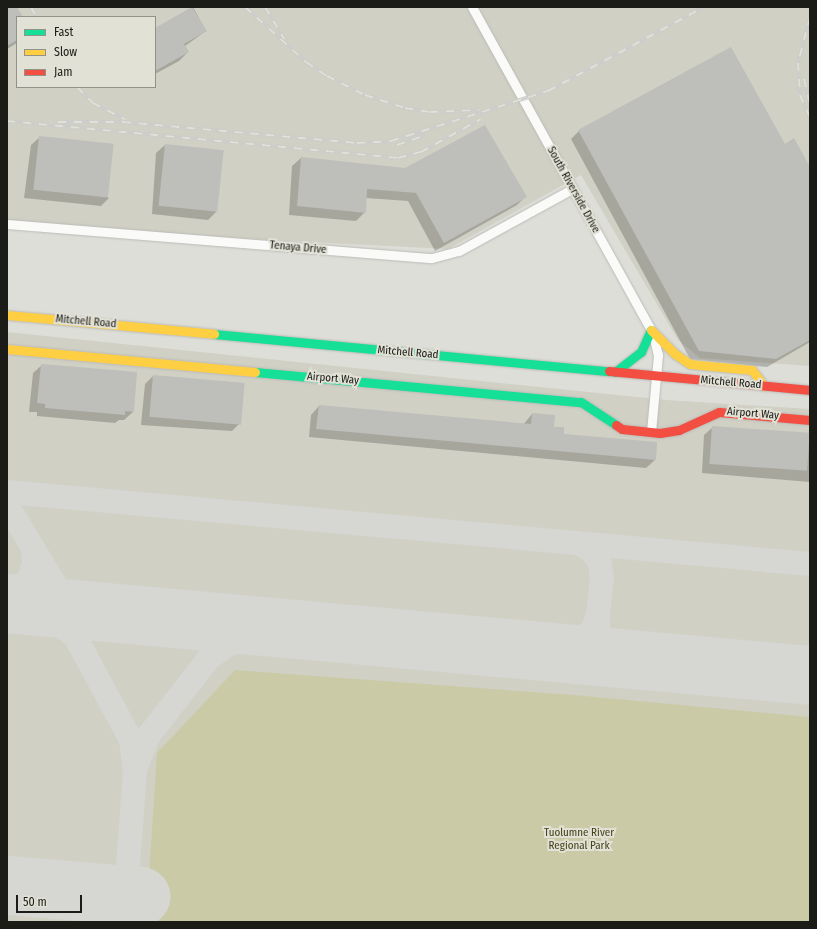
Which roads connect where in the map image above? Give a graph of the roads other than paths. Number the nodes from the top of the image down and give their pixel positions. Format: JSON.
{"nodes":[{"id":1,"x":472,"y":7,"type":"edge"},
{"id":2,"x":572,"y":189,"type":"junction"},
{"id":3,"x":7,"y":224,"type":"edge"},
{"id":4,"x":7,"y":315,"type":"edge"},
{"id":5,"x":651,"y":330,"type":"junction"},
{"id":6,"x":7,"y":349,"type":"edge"},
{"id":7,"x":615,"y":372,"type":"junction"},
{"id":8,"x":656,"y":377,"type":"junction"},
{"id":9,"x":764,"y":386,"type":"junction"},
{"id":10,"x":810,"y":390,"type":"edge"},
{"id":11,"x":810,"y":420,"type":"edge"},
{"id":12,"x":651,"y":432,"type":"junction"}],
"edges":[{"from":1,"to":2,"type":"street","name":"South Riverside Drive"},
{"from":2,"to":3,"type":"street","name":"Tenaya Drive"},
{"from":2,"to":5,"type":"street","name":"South Riverside Drive"},
{"from":4,"to":7,"type":"main road","name":"Mitchell Road"},
{"from":5,"to":7,"type":"main road"},
{"from":5,"to":8,"type":"street","name":"South Riverside Drive"},
{"from":5,"to":9,"type":"main road"},
{"from":6,"to":12,"type":"main road","name":"Airport Way"},
{"from":7,"to":8,"type":"main road","name":"Mitchell Road"},
{"from":8,"to":9,"type":"main road","name":"Mitchell Road"},
{"from":8,"to":12,"type":"street"},
{"from":9,"to":10,"type":"main road","name":"Mitchell Road"},
{"from":11,"to":12,"type":"main road","name":"Airport Way"}]}
